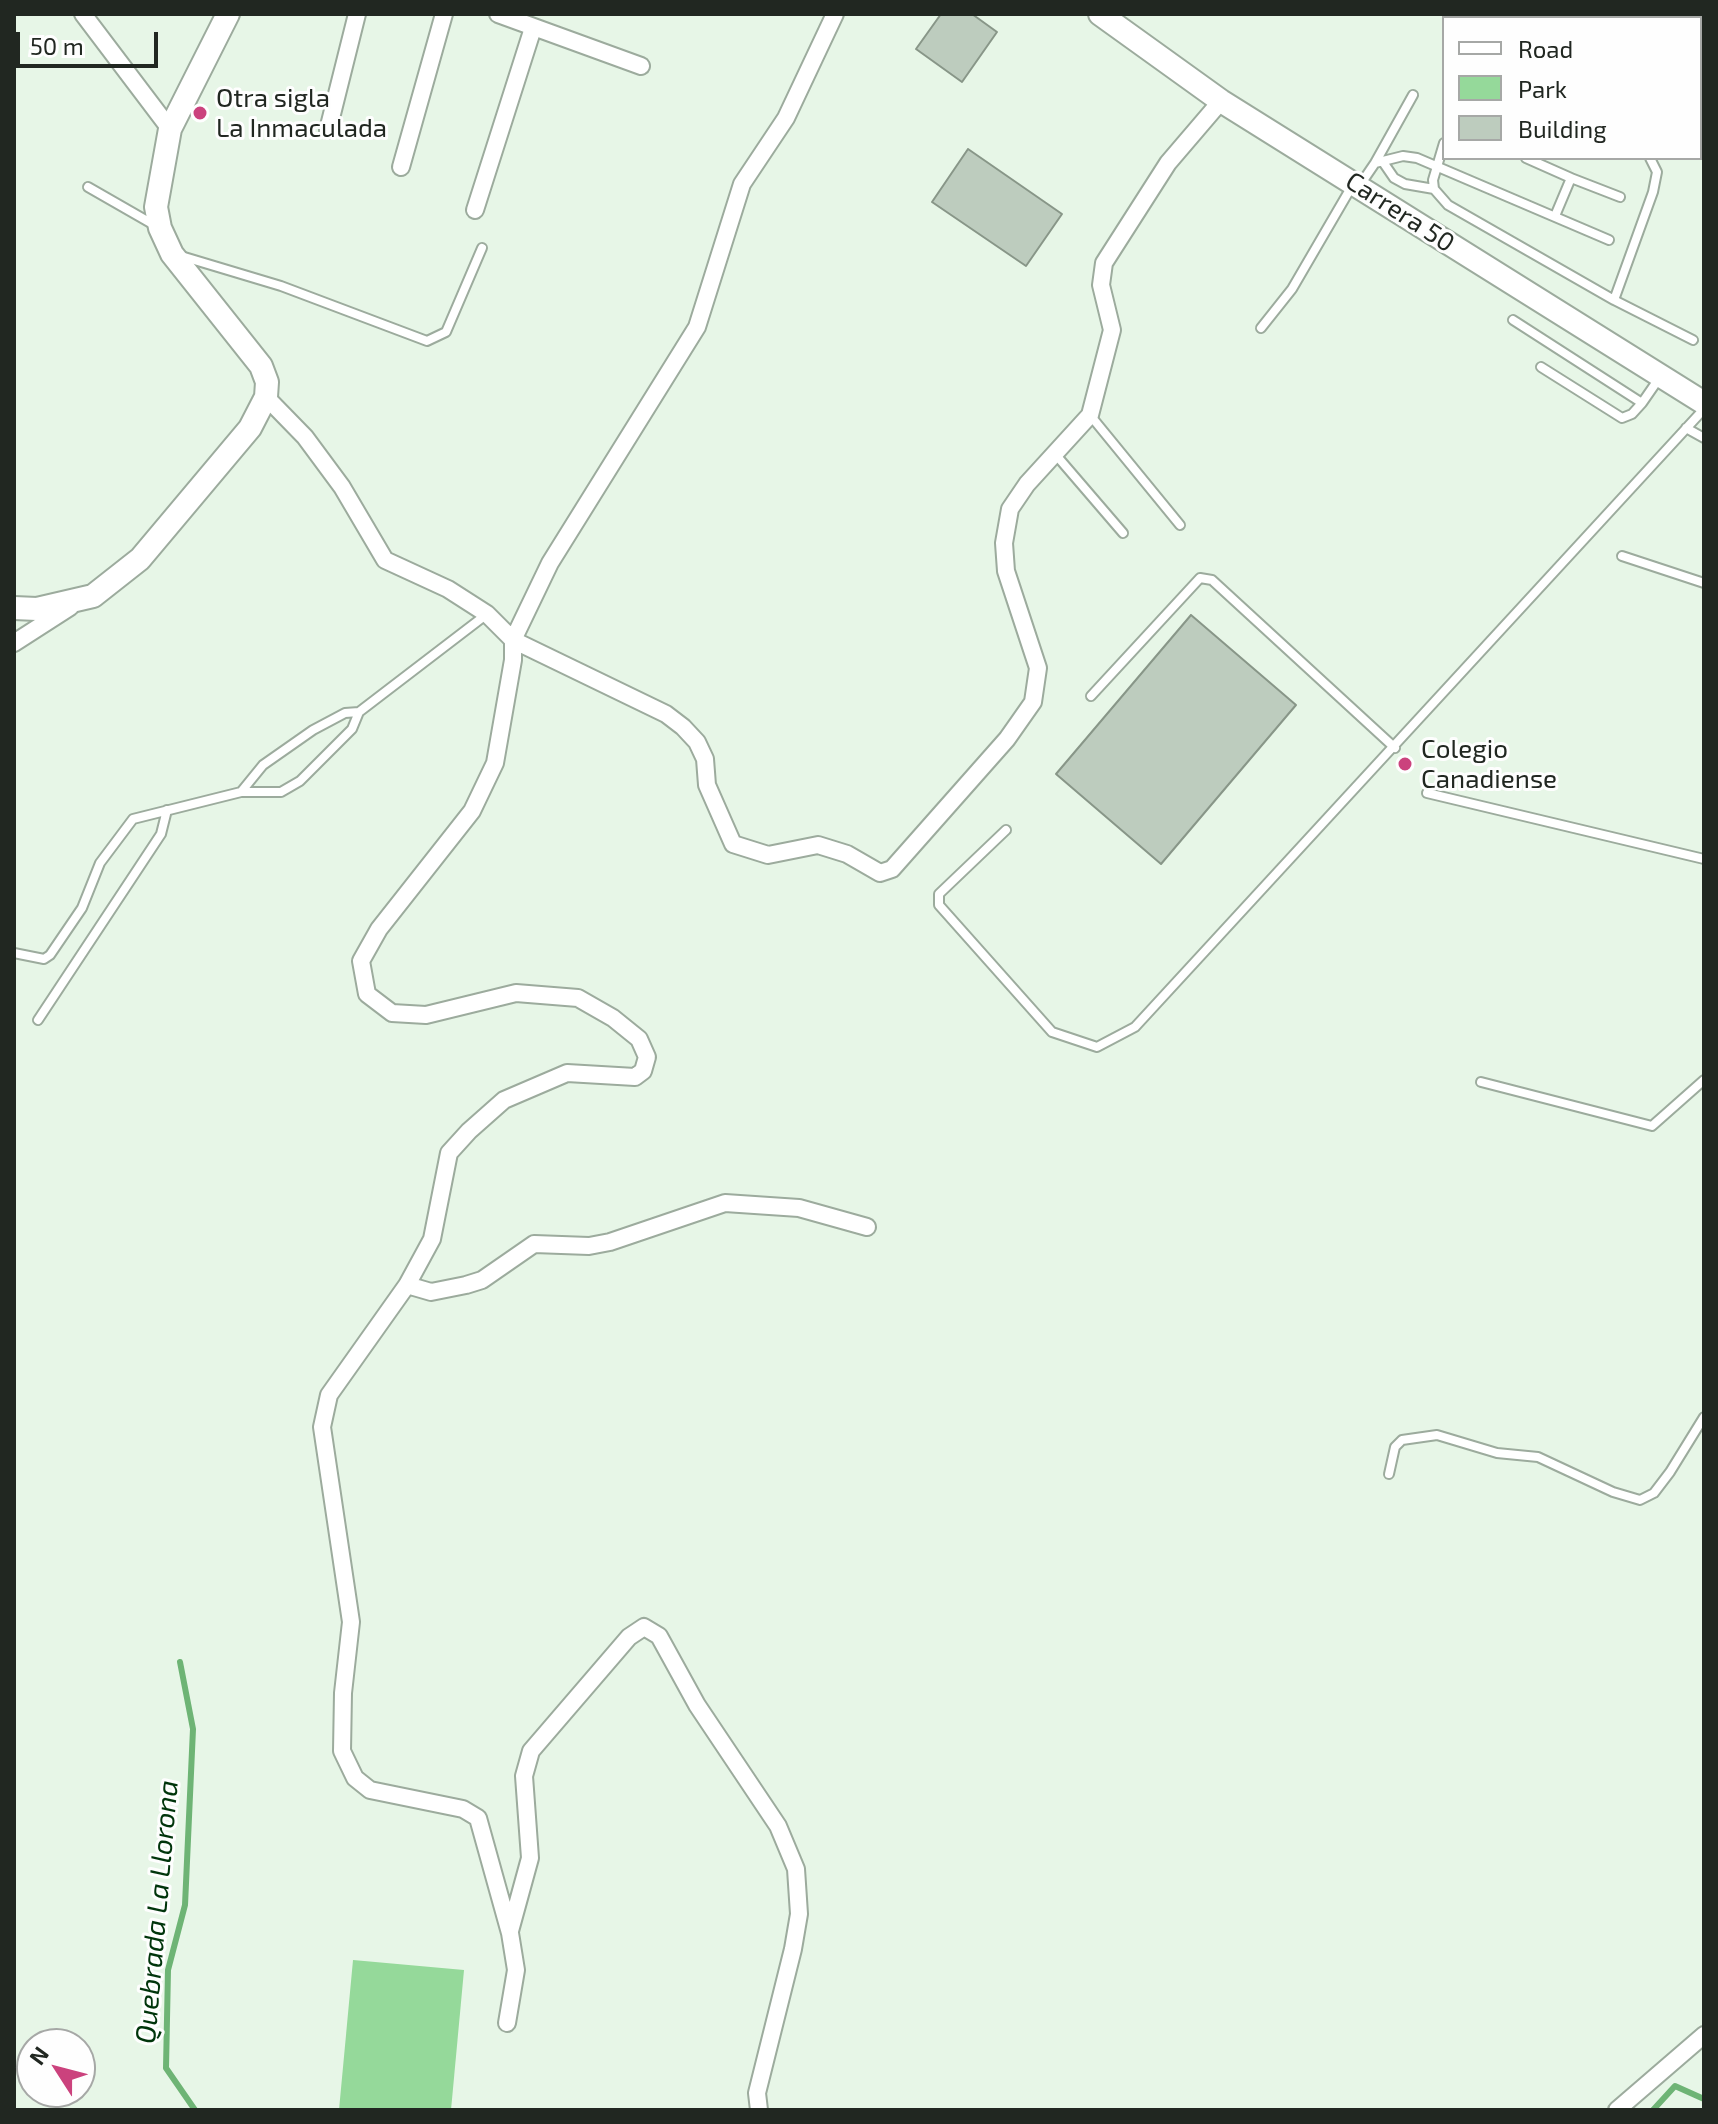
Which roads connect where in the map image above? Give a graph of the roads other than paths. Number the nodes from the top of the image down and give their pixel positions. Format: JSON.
{"nodes":[{"id":1,"x":83,"y":14,"type":"edge"},
{"id":2,"x":228,"y":14,"type":"edge"},
{"id":3,"x":357,"y":14,"type":"edge"},
{"id":4,"x":444,"y":14,"type":"edge"},
{"id":5,"x":498,"y":14,"type":"edge"},
{"id":6,"x":835,"y":14,"type":"edge"},
{"id":7,"x":1100,"y":14,"type":"edge"},
{"id":8,"x":533,"y":28,"type":"junction"},
{"id":9,"x":641,"y":66,"type":"dead end"},
{"id":10,"x":1413,"y":95,"type":"dead end"},
{"id":11,"x":1221,"y":101,"type":"junction"},
{"id":12,"x":170,"y":129,"type":"junction"},
{"id":13,"x":328,"y":130,"type":"dead end"},
{"id":14,"x":1442,"y":148,"type":"edge"},
{"id":15,"x":1530,"y":160,"type":"edge"},
{"id":16,"x":1651,"y":160,"type":"edge"},
{"id":17,"x":1379,"y":163,"type":"junction"},
{"id":18,"x":1436,"y":164,"type":"junction"},
{"id":19,"x":401,"y":167,"type":"dead end"},
{"id":20,"x":1571,"y":178,"type":"junction"},
{"id":21,"x":1357,"y":183,"type":"junction"},
{"id":22,"x":88,"y":187,"type":"dead end"},
{"id":23,"x":1434,"y":189,"type":"junction"},
{"id":24,"x":1620,"y":197,"type":"dead end"},
{"id":25,"x":475,"y":210,"type":"dead end"},
{"id":26,"x":1555,"y":216,"type":"junction"},
{"id":27,"x":160,"y":228,"type":"junction"},
{"id":28,"x":1609,"y":240,"type":"dead end"},
{"id":29,"x":482,"y":248,"type":"dead end"},
{"id":30,"x":172,"y":254,"type":"junction"},
{"id":31,"x":1614,"y":300,"type":"junction"},
{"id":32,"x":1513,"y":320,"type":"dead end"},
{"id":33,"x":1261,"y":328,"type":"dead end"},
{"id":34,"x":1693,"y":340,"type":"dead end"},
{"id":35,"x":1541,"y":367,"type":"dead end"},
{"id":36,"x":1660,"y":377,"type":"junction"},
{"id":37,"x":266,"y":397,"type":"junction"},
{"id":38,"x":1642,"y":403,"type":"junction"},
{"id":39,"x":1704,"y":403,"type":"edge"},
{"id":40,"x":1704,"y":409,"type":"edge"},
{"id":41,"x":1090,"y":415,"type":"junction"},
{"id":42,"x":1686,"y":428,"type":"junction"},
{"id":43,"x":1704,"y":438,"type":"edge"},
{"id":44,"x":1056,"y":455,"type":"junction"},
{"id":45,"x":1180,"y":525,"type":"dead end"},
{"id":46,"x":1123,"y":533,"type":"dead end"},
{"id":47,"x":1622,"y":556,"type":"dead end"},
{"id":48,"x":1704,"y":583,"type":"edge"},
{"id":49,"x":93,"y":596,"type":"junction"},
{"id":50,"x":14,"y":608,"type":"edge"},
{"id":51,"x":487,"y":614,"type":"junction"},
{"id":52,"x":513,"y":640,"type":"junction"},
{"id":53,"x":14,"y":643,"type":"edge"},
{"id":54,"x":1091,"y":696,"type":"dead end"},
{"id":55,"x":359,"y":712,"type":"junction"},
{"id":56,"x":1395,"y":748,"type":"junction"},
{"id":57,"x":241,"y":792,"type":"junction"},
{"id":58,"x":1427,"y":793,"type":"dead end"},
{"id":59,"x":167,"y":810,"type":"junction"},
{"id":60,"x":1006,"y":830,"type":"dead end"},
{"id":61,"x":1704,"y":859,"type":"edge"},
{"id":62,"x":14,"y":953,"type":"edge"},
{"id":63,"x":38,"y":1020,"type":"dead end"},
{"id":64,"x":1704,"y":1080,"type":"edge"},
{"id":65,"x":1481,"y":1082,"type":"dead end"},
{"id":66,"x":867,"y":1227,"type":"dead end"},
{"id":67,"x":407,"y":1285,"type":"junction"},
{"id":68,"x":1704,"y":1417,"type":"edge"},
{"id":69,"x":1389,"y":1474,"type":"dead end"},
{"id":70,"x":510,"y":1933,"type":"junction"},
{"id":71,"x":507,"y":2023,"type":"dead end"},
{"id":72,"x":1704,"y":2035,"type":"edge"},
{"id":73,"x":759,"y":2110,"type":"edge"},
{"id":74,"x":1617,"y":2110,"type":"edge"}],
"edges":[{"from":1,"to":12,"type":"street"},
{"from":2,"to":12,"type":"street"},
{"from":3,"to":13,"type":"street"},
{"from":4,"to":19,"type":"street"},
{"from":5,"to":8,"type":"street"},
{"from":6,"to":52,"type":"street"},
{"from":7,"to":11,"type":"street","name":"Carrera 50"},
{"from":8,"to":9,"type":"street"},
{"from":8,"to":25,"type":"street"},
{"from":10,"to":17,"type":"lane"},
{"from":11,"to":21,"type":"street","name":"Carrera 50"},
{"from":11,"to":41,"type":"street"},
{"from":12,"to":27,"type":"street"},
{"from":14,"to":18,"type":"lane"},
{"from":15,"to":20,"type":"lane"},
{"from":16,"to":31,"type":"lane"},
{"from":17,"to":18,"type":"lane"},
{"from":17,"to":21,"type":"lane"},
{"from":17,"to":23,"type":"lane"},
{"from":18,"to":23,"type":"lane"},
{"from":18,"to":26,"type":"lane"},
{"from":20,"to":24,"type":"lane"},
{"from":20,"to":26,"type":"lane"},
{"from":21,"to":33,"type":"lane"},
{"from":21,"to":36,"type":"street","name":"Carrera 50"},
{"from":22,"to":27,"type":"lane"},
{"from":23,"to":31,"type":"lane"},
{"from":26,"to":28,"type":"lane"},
{"from":27,"to":30,"type":"street"},
{"from":29,"to":30,"type":"lane"},
{"from":30,"to":37,"type":"street"},
{"from":31,"to":34,"type":"lane"},
{"from":32,"to":38,"type":"lane"},
{"from":35,"to":38,"type":"lane"},
{"from":36,"to":38,"type":"lane"},
{"from":36,"to":39,"type":"street","name":"Carrera 50"},
{"from":37,"to":49,"type":"street"},
{"from":37,"to":51,"type":"street"},
{"from":40,"to":42,"type":"lane"},
{"from":41,"to":44,"type":"street"},
{"from":41,"to":45,"type":"lane"},
{"from":42,"to":43,"type":"lane"},
{"from":42,"to":56,"type":"lane"},
{"from":44,"to":46,"type":"lane"},
{"from":44,"to":52,"type":"street"},
{"from":47,"to":48,"type":"lane"},
{"from":49,"to":50,"type":"street"},
{"from":49,"to":53,"type":"street"},
{"from":51,"to":52,"type":"street"},
{"from":51,"to":55,"type":"lane"},
{"from":52,"to":67,"type":"street"},
{"from":54,"to":56,"type":"lane"},
{"from":55,"to":57,"type":"lane"},
{"from":55,"to":57,"type":"lane"},
{"from":56,"to":60,"type":"lane"},
{"from":57,"to":59,"type":"lane"},
{"from":58,"to":61,"type":"lane"},
{"from":59,"to":62,"type":"lane"},
{"from":59,"to":63,"type":"lane"},
{"from":64,"to":65,"type":"lane"},
{"from":66,"to":67,"type":"street"},
{"from":67,"to":70,"type":"street"},
{"from":68,"to":69,"type":"lane"},
{"from":70,"to":71,"type":"street"},
{"from":70,"to":73,"type":"street"},
{"from":72,"to":74,"type":"street"}]}
